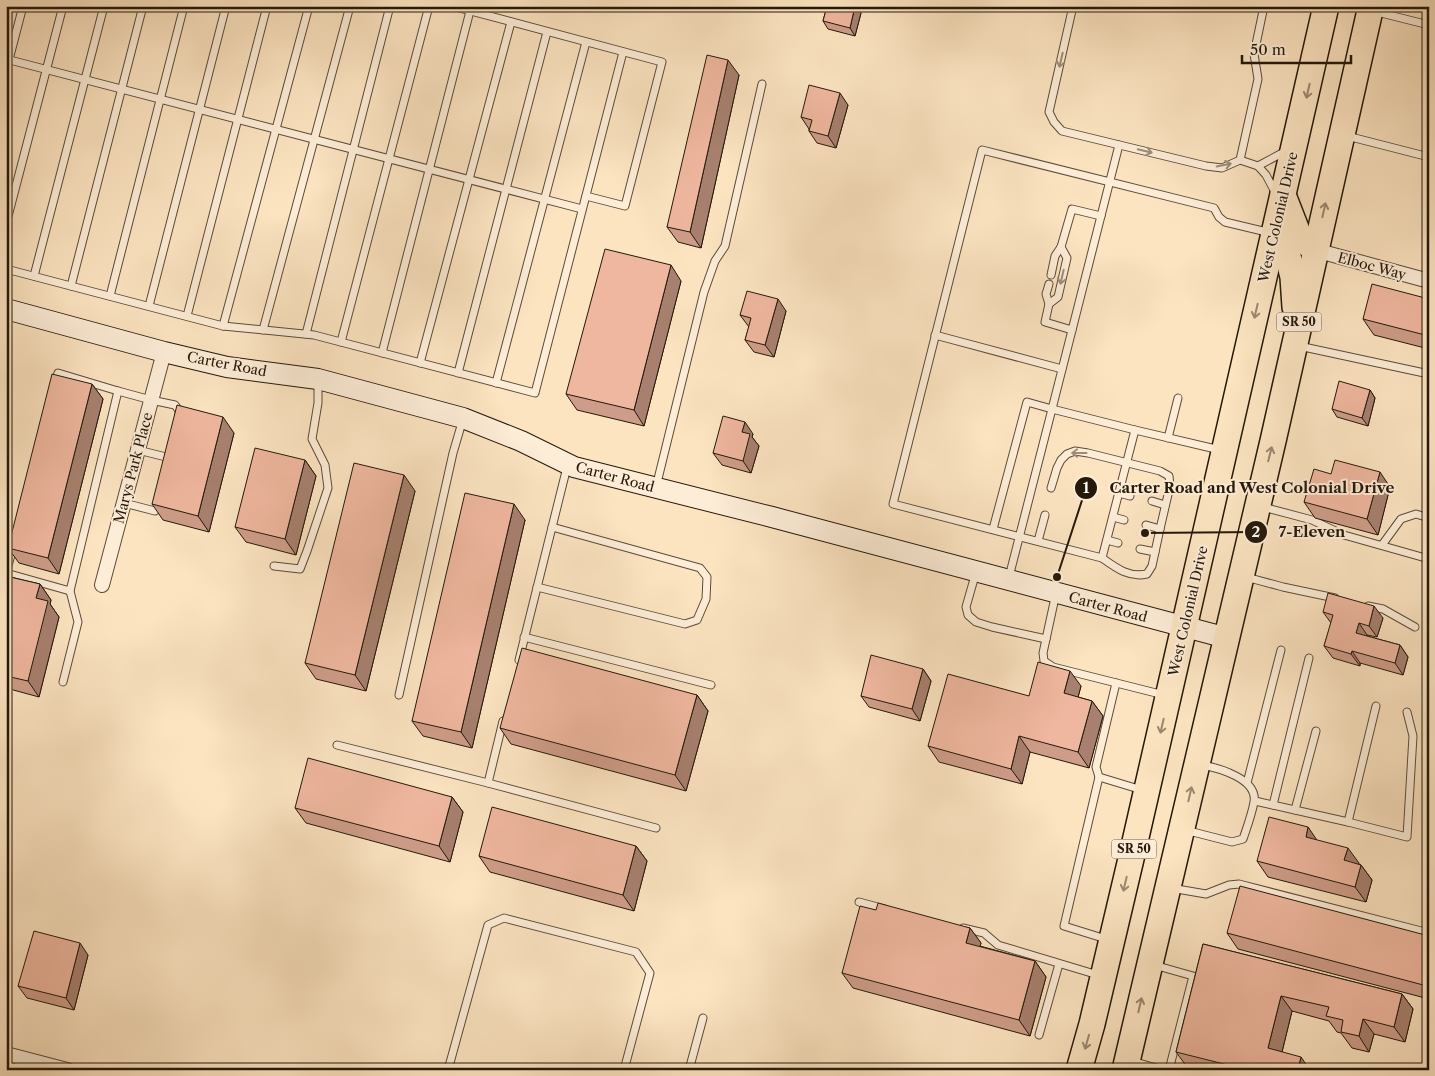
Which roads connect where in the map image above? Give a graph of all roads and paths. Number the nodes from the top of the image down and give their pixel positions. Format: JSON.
{"nodes":[{"id":1,"x":23,"y":6,"type":"edge"},
{"id":2,"x":63,"y":6,"type":"edge"},
{"id":3,"x":104,"y":6,"type":"edge"},
{"id":4,"x":143,"y":6,"type":"edge"},
{"id":5,"x":184,"y":6,"type":"edge"},
{"id":6,"x":226,"y":6,"type":"edge"},
{"id":7,"x":267,"y":6,"type":"edge"},
{"id":8,"x":309,"y":6,"type":"edge"},
{"id":9,"x":350,"y":6,"type":"edge"},
{"id":10,"x":390,"y":6,"type":"edge"},
{"id":11,"x":428,"y":6,"type":"edge"},
{"id":12,"x":452,"y":6,"type":"edge"},
{"id":13,"x":1264,"y":6,"type":"edge"},
{"id":14,"x":1326,"y":6,"type":"edge"},
{"id":15,"x":1370,"y":8,"type":"edge"},
{"id":16,"x":1072,"y":9,"type":"edge"},
{"id":17,"x":470,"y":11,"type":"junction"},
{"id":18,"x":511,"y":22,"type":"junction"},
{"id":19,"x":1429,"y":25,"type":"edge"},
{"id":20,"x":548,"y":32,"type":"junction"},
{"id":21,"x":586,"y":42,"type":"junction"},
{"id":22,"x":623,"y":52,"type":"junction"},
{"id":23,"x":8,"y":59,"type":"edge"},
{"id":24,"x":46,"y":69,"type":"junction"},
{"id":25,"x":6,"y":71,"type":"edge"},
{"id":26,"x":85,"y":80,"type":"junction"},
{"id":27,"x":762,"y":84,"type":"dead end"},
{"id":28,"x":121,"y":89,"type":"junction"},
{"id":29,"x":160,"y":99,"type":"junction"},
{"id":30,"x":199,"y":109,"type":"junction"},
{"id":31,"x":238,"y":119,"type":"junction"},
{"id":32,"x":276,"y":129,"type":"junction"},
{"id":33,"x":1341,"y":134,"type":"junction"},
{"id":34,"x":315,"y":139,"type":"junction"},
{"id":35,"x":1119,"y":144,"type":"junction"},
{"id":36,"x":1295,"y":146,"type":"junction"},
{"id":37,"x":353,"y":149,"type":"junction"},
{"id":38,"x":1429,"y":157,"type":"edge"},
{"id":39,"x":389,"y":159,"type":"junction"},
{"id":40,"x":1240,"y":160,"type":"junction"},
{"id":41,"x":1258,"y":166,"type":"junction"},
{"id":42,"x":429,"y":169,"type":"junction"},
{"id":43,"x":469,"y":180,"type":"junction"},
{"id":44,"x":1110,"y":182,"type":"junction"},
{"id":45,"x":506,"y":189,"type":"junction"},
{"id":46,"x":586,"y":196,"type":"junction"},
{"id":47,"x":545,"y":199,"type":"junction"},
{"id":48,"x":1282,"y":199,"type":"junction"},
{"id":49,"x":582,"y":209,"type":"junction"},
{"id":50,"x":1101,"y":216,"type":"junction"},
{"id":51,"x":6,"y":224,"type":"edge"},
{"id":52,"x":1274,"y":234,"type":"junction"},
{"id":53,"x":1061,"y":247,"type":"junction"},
{"id":54,"x":1315,"y":250,"type":"junction"},
{"id":55,"x":6,"y":269,"type":"edge"},
{"id":56,"x":1051,"y":275,"type":"dead end"},
{"id":57,"x":34,"y":276,"type":"junction"},
{"id":58,"x":1429,"y":281,"type":"edge"},
{"id":59,"x":1049,"y":284,"type":"dead end"},
{"id":60,"x":71,"y":286,"type":"junction"},
{"id":61,"x":110,"y":296,"type":"junction"},
{"id":62,"x":1049,"y":304,"type":"junction"},
{"id":63,"x":149,"y":306,"type":"junction"},
{"id":64,"x":6,"y":309,"type":"edge"},
{"id":65,"x":187,"y":316,"type":"junction"},
{"id":66,"x":224,"y":326,"type":"junction"},
{"id":67,"x":263,"y":330,"type":"junction"},
{"id":68,"x":1072,"y":330,"type":"junction"},
{"id":69,"x":306,"y":334,"type":"junction"},
{"id":70,"x":935,"y":335,"type":"junction"},
{"id":71,"x":341,"y":342,"type":"junction"},
{"id":72,"x":1294,"y":344,"type":"junction"},
{"id":73,"x":164,"y":352,"type":"junction"},
{"id":74,"x":382,"y":353,"type":"junction"},
{"id":75,"x":420,"y":363,"type":"junction"},
{"id":76,"x":1062,"y":369,"type":"junction"},
{"id":77,"x":458,"y":373,"type":"junction"},
{"id":78,"x":1429,"y":374,"type":"edge"},
{"id":79,"x":318,"y":380,"type":"junction"},
{"id":80,"x":496,"y":383,"type":"junction"},
{"id":81,"x":118,"y":391,"type":"junction"},
{"id":82,"x":53,"y":392,"type":"edge"},
{"id":83,"x":1178,"y":398,"type":"dead end"},
{"id":84,"x":151,"y":400,"type":"junction"},
{"id":85,"x":1052,"y":409,"type":"junction"},
{"id":86,"x":463,"y":418,"type":"junction"},
{"id":87,"x":178,"y":421,"type":"edge"},
{"id":88,"x":1135,"y":430,"type":"junction"},
{"id":89,"x":1168,"y":438,"type":"junction"},
{"id":90,"x":172,"y":448,"type":"edge"},
{"id":91,"x":138,"y":450,"type":"junction"},
{"id":92,"x":1224,"y":451,"type":"junction"},
{"id":93,"x":170,"y":458,"type":"junction"},
{"id":94,"x":1127,"y":462,"type":"junction"},
{"id":95,"x":568,"y":464,"type":"junction"},
{"id":96,"x":168,"y":466,"type":"edge"},
{"id":97,"x":656,"y":488,"type":"junction"},
{"id":98,"x":1052,"y":488,"type":"dead end"},
{"id":99,"x":1119,"y":493,"type":"junction"},
{"id":100,"x":1130,"y":496,"type":"dead end"},
{"id":101,"x":161,"y":499,"type":"edge"},
{"id":102,"x":1152,"y":501,"type":"dead end"},
{"id":103,"x":124,"y":503,"type":"junction"},
{"id":104,"x":1165,"y":505,"type":"junction"},
{"id":105,"x":1258,"y":506,"type":"junction"},
{"id":106,"x":1045,"y":514,"type":"dead end"},
{"id":107,"x":1113,"y":516,"type":"junction"},
{"id":108,"x":1429,"y":518,"type":"edge"},
{"id":109,"x":1124,"y":520,"type":"dead end"},
{"id":110,"x":1146,"y":525,"type":"dead end"},
{"id":111,"x":552,"y":527,"type":"junction"},
{"id":112,"x":993,"y":529,"type":"junction"},
{"id":113,"x":1160,"y":529,"type":"junction"},
{"id":114,"x":16,"y":535,"type":"edge"},
{"id":115,"x":1020,"y":536,"type":"junction"},
{"id":116,"x":1107,"y":540,"type":"junction"},
{"id":117,"x":1038,"y":541,"type":"junction"},
{"id":118,"x":1118,"y":543,"type":"dead end"},
{"id":119,"x":1382,"y":545,"type":"junction"},
{"id":120,"x":1140,"y":549,"type":"dead end"},
{"id":121,"x":1155,"y":552,"type":"junction"},
{"id":122,"x":1102,"y":558,"type":"junction"},
{"id":123,"x":1429,"y":559,"type":"edge"},
{"id":124,"x":274,"y":566,"type":"dead end"},
{"id":125,"x":976,"y":572,"type":"junction"},
{"id":126,"x":1241,"y":576,"type":"junction"},
{"id":127,"x":1008,"y":580,"type":"junction"},
{"id":128,"x":102,"y":585,"type":"dead end"},
{"id":129,"x":537,"y":587,"type":"junction"},
{"id":130,"x":70,"y":591,"type":"junction"},
{"id":131,"x":1056,"y":593,"type":"junction"},
{"id":132,"x":1345,"y":601,"type":"edge"},
{"id":133,"x":1364,"y":605,"type":"edge"},
{"id":134,"x":1184,"y":627,"type":"junction"},
{"id":135,"x":1415,"y":627,"type":"dead end"},
{"id":136,"x":524,"y":637,"type":"junction"},
{"id":137,"x":1227,"y":638,"type":"junction"},
{"id":138,"x":1046,"y":639,"type":"junction"},
{"id":139,"x":1281,"y":650,"type":"dead end"},
{"id":140,"x":1309,"y":658,"type":"dead end"},
{"id":141,"x":518,"y":664,"type":"edge"},
{"id":142,"x":62,"y":682,"type":"dead end"},
{"id":143,"x":1116,"y":683,"type":"junction"},
{"id":144,"x":711,"y":684,"type":"dead end"},
{"id":145,"x":399,"y":695,"type":"dead end"},
{"id":146,"x":1168,"y":696,"type":"junction"},
{"id":147,"x":1376,"y":706,"type":"dead end"},
{"id":148,"x":506,"y":710,"type":"edge"},
{"id":149,"x":1407,"y":712,"type":"dead end"},
{"id":150,"x":1316,"y":731,"type":"dead end"},
{"id":151,"x":337,"y":745,"type":"dead end"},
{"id":152,"x":1197,"y":764,"type":"junction"},
{"id":153,"x":1099,"y":777,"type":"junction"},
{"id":154,"x":488,"y":783,"type":"junction"},
{"id":155,"x":1247,"y":783,"type":"junction"},
{"id":156,"x":1147,"y":791,"type":"junction"},
{"id":157,"x":1254,"y":801,"type":"junction"},
{"id":158,"x":1273,"y":805,"type":"junction"},
{"id":159,"x":1295,"y":810,"type":"junction"},
{"id":160,"x":1348,"y":822,"type":"junction"},
{"id":161,"x":656,"y":828,"type":"dead end"},
{"id":162,"x":1182,"y":829,"type":"junction"},
{"id":163,"x":1168,"y":888,"type":"junction"},
{"id":164,"x":859,"y":902,"type":"dead end"},
{"id":165,"x":897,"y":912,"type":"edge"},
{"id":166,"x":955,"y":926,"type":"edge"},
{"id":167,"x":1429,"y":933,"type":"edge"},
{"id":168,"x":1112,"y":941,"type":"junction"},
{"id":169,"x":1059,"y":964,"type":"junction"},
{"id":170,"x":1150,"y":964,"type":"junction"},
{"id":171,"x":1103,"y":976,"type":"junction"},
{"id":172,"x":703,"y":1018,"type":"dead end"},
{"id":173,"x":1039,"y":1036,"type":"dead end"},
{"id":174,"x":6,"y":1054,"type":"edge"},
{"id":175,"x":1126,"y":1065,"type":"edge"},
{"id":176,"x":67,"y":1070,"type":"edge"},
{"id":177,"x":448,"y":1070,"type":"edge"},
{"id":178,"x":624,"y":1070,"type":"edge"},
{"id":179,"x":689,"y":1070,"type":"edge"},
{"id":180,"x":1079,"y":1070,"type":"edge"},
{"id":181,"x":1163,"y":1070,"type":"edge"},
{"id":182,"x":1169,"y":1070,"type":"edge"}],
"edges":[{"from":1,"to":23,"type":"lane"},
{"from":2,"to":24,"type":"lane"},
{"from":3,"to":26,"type":"lane"},
{"from":4,"to":28,"type":"lane"},
{"from":5,"to":29,"type":"lane"},
{"from":6,"to":30,"type":"lane"},
{"from":7,"to":31,"type":"lane"},
{"from":8,"to":32,"type":"lane"},
{"from":9,"to":34,"type":"lane"},
{"from":10,"to":37,"type":"lane"},
{"from":11,"to":39,"type":"lane"},
{"from":12,"to":17,"type":"lane"},
{"from":13,"to":40,"type":"lane"},
{"from":14,"to":36,"type":"highway","name":"West Colonial Drive","number":"SR 50","one_way":true},
{"from":15,"to":19,"type":"lane"},
{"from":15,"to":33,"type":"highway","number":"SR 50"},
{"from":16,"to":35,"type":"lane","one_way":true},
{"from":17,"to":18,"type":"lane"},
{"from":17,"to":42,"type":"lane"},
{"from":18,"to":20,"type":"lane"},
{"from":18,"to":43,"type":"lane"},
{"from":20,"to":21,"type":"lane"},
{"from":20,"to":45,"type":"lane"},
{"from":21,"to":22,"type":"lane"},
{"from":21,"to":47,"type":"lane"},
{"from":22,"to":46,"type":"lane"},
{"from":22,"to":46,"type":"lane"},
{"from":23,"to":24,"type":"lane"},
{"from":23,"to":25,"type":"lane"},
{"from":24,"to":26,"type":"lane"},
{"from":24,"to":51,"type":"lane"},
{"from":26,"to":28,"type":"lane"},
{"from":26,"to":57,"type":"lane"},
{"from":27,"to":97,"type":"lane"},
{"from":28,"to":29,"type":"lane"},
{"from":28,"to":60,"type":"lane"},
{"from":29,"to":30,"type":"lane"},
{"from":29,"to":61,"type":"lane"},
{"from":30,"to":31,"type":"lane"},
{"from":30,"to":63,"type":"lane"},
{"from":31,"to":32,"type":"lane"},
{"from":31,"to":65,"type":"lane"},
{"from":32,"to":34,"type":"lane"},
{"from":32,"to":66,"type":"lane"},
{"from":33,"to":38,"type":"lane"},
{"from":54,"to":33,"type":"highway","number":"SR 50","one_way":true},
{"from":34,"to":37,"type":"lane"},
{"from":34,"to":67,"type":"lane"},
{"from":35,"to":40,"type":"lane","one_way":true},
{"from":35,"to":44,"type":"lane"},
{"from":36,"to":41,"type":"lane"},
{"from":36,"to":48,"type":"highway","name":"West Colonial Drive","number":"SR 50"},
{"from":37,"to":39,"type":"lane"},
{"from":37,"to":69,"type":"lane"},
{"from":39,"to":42,"type":"lane"},
{"from":39,"to":71,"type":"lane"},
{"from":40,"to":41,"type":"lane"},
{"from":41,"to":48,"type":"lane"},
{"from":42,"to":43,"type":"lane"},
{"from":42,"to":74,"type":"lane"},
{"from":43,"to":45,"type":"lane"},
{"from":43,"to":75,"type":"lane"},
{"from":44,"to":50,"type":"lane"},
{"from":44,"to":52,"type":"lane"},
{"from":44,"to":70,"type":"lane"},
{"from":45,"to":47,"type":"lane"},
{"from":45,"to":77,"type":"lane"},
{"from":46,"to":49,"type":"lane"},
{"from":47,"to":49,"type":"lane"},
{"from":47,"to":80,"type":"lane"},
{"from":48,"to":52,"type":"highway","name":"West Colonial Drive","number":"SR 50"},
{"from":48,"to":54,"type":"highway"},
{"from":49,"to":80,"type":"lane"},
{"from":50,"to":53,"type":"lane"},
{"from":50,"to":68,"type":"lane"},
{"from":52,"to":72,"type":"highway"},
{"from":52,"to":92,"type":"highway","name":"West Colonial Drive","number":"SR 50","one_way":true},
{"from":53,"to":56,"type":"lane"},
{"from":53,"to":62,"type":"lane","one_way":true},
{"from":54,"to":58,"type":"street","name":"Elboc Way"},
{"from":54,"to":72,"type":"highway","number":"SR 50"},
{"from":55,"to":57,"type":"lane"},
{"from":57,"to":60,"type":"lane"},
{"from":59,"to":62,"type":"lane"},
{"from":60,"to":61,"type":"lane"},
{"from":61,"to":63,"type":"lane"},
{"from":62,"to":68,"type":"lane"},
{"from":63,"to":65,"type":"lane"},
{"from":64,"to":73,"type":"street","name":"Carter Road"},
{"from":65,"to":66,"type":"lane"},
{"from":66,"to":67,"type":"lane"},
{"from":67,"to":69,"type":"lane"},
{"from":68,"to":76,"type":"lane"},
{"from":69,"to":71,"type":"lane"},
{"from":70,"to":76,"type":"lane"},
{"from":70,"to":112,"type":"lane"},
{"from":71,"to":74,"type":"lane"},
{"from":72,"to":78,"type":"lane"},
{"from":105,"to":72,"type":"highway","number":"SR 50","one_way":true},
{"from":73,"to":79,"type":"street","name":"Carter Road"},
{"from":73,"to":84,"type":"street","name":"Marys Park Place"},
{"from":74,"to":75,"type":"lane"},
{"from":75,"to":77,"type":"lane"},
{"from":76,"to":85,"type":"lane"},
{"from":77,"to":80,"type":"lane"},
{"from":79,"to":86,"type":"street","name":"Carter Road"},
{"from":79,"to":124,"type":"lane"},
{"from":81,"to":82,"type":"lane"},
{"from":81,"to":84,"type":"lane"},
{"from":81,"to":130,"type":"lane"},
{"from":83,"to":89,"type":"lane"},
{"from":84,"to":87,"type":"lane"},
{"from":84,"to":91,"type":"street","name":"Marys Park Place"},
{"from":85,"to":88,"type":"lane"},
{"from":85,"to":112,"type":"lane"},
{"from":85,"to":115,"type":"lane"},
{"from":86,"to":95,"type":"street","name":"Carter Road"},
{"from":86,"to":145,"type":"lane"},
{"from":88,"to":89,"type":"lane"},
{"from":88,"to":94,"type":"lane"},
{"from":89,"to":92,"type":"lane"},
{"from":90,"to":93,"type":"lane"},
{"from":91,"to":93,"type":"lane"},
{"from":91,"to":103,"type":"street","name":"Marys Park Place"},
{"from":92,"to":134,"type":"highway","name":"West Colonial Drive","number":"SR 50"},
{"from":93,"to":96,"type":"lane"},
{"from":94,"to":98,"type":"lane","one_way":true},
{"from":94,"to":99,"type":"lane"},
{"from":94,"to":104,"type":"lane"},
{"from":95,"to":97,"type":"street","name":"Carter Road"},
{"from":95,"to":111,"type":"lane"},
{"from":97,"to":125,"type":"street","name":"Carter Road"},
{"from":99,"to":100,"type":"lane"},
{"from":99,"to":107,"type":"lane"},
{"from":101,"to":103,"type":"lane"},
{"from":102,"to":104,"type":"lane"},
{"from":103,"to":128,"type":"street","name":"Marys Park Place"},
{"from":104,"to":113,"type":"lane"},
{"from":105,"to":119,"type":"lane"},
{"from":105,"to":126,"type":"highway","number":"SR 50"},
{"from":106,"to":117,"type":"lane"},
{"from":107,"to":109,"type":"lane"},
{"from":107,"to":116,"type":"lane"},
{"from":108,"to":119,"type":"lane"},
{"from":110,"to":113,"type":"lane"},
{"from":111,"to":129,"type":"lane"},
{"from":111,"to":129,"type":"lane"},
{"from":112,"to":115,"type":"lane"},
{"from":113,"to":121,"type":"lane"},
{"from":114,"to":130,"type":"lane"},
{"from":115,"to":117,"type":"lane"},
{"from":115,"to":127,"type":"lane"},
{"from":116,"to":118,"type":"lane"},
{"from":116,"to":122,"type":"lane"},
{"from":117,"to":122,"type":"lane"},
{"from":119,"to":123,"type":"lane"},
{"from":120,"to":121,"type":"lane"},
{"from":121,"to":122,"type":"lane"},
{"from":125,"to":127,"type":"street","name":"Carter Road"},
{"from":125,"to":138,"type":"lane"},
{"from":126,"to":132,"type":"lane"},
{"from":126,"to":137,"type":"highway","number":"SR 50"},
{"from":127,"to":131,"type":"street","name":"Carter Road"},
{"from":129,"to":136,"type":"lane"},
{"from":130,"to":142,"type":"lane"},
{"from":131,"to":134,"type":"street","name":"Carter Road"},
{"from":131,"to":138,"type":"lane"},
{"from":133,"to":135,"type":"lane"},
{"from":134,"to":137,"type":"street","name":"Carter Road"},
{"from":134,"to":146,"type":"highway","name":"West Colonial Drive","number":"SR 50"},
{"from":136,"to":141,"type":"lane"},
{"from":136,"to":144,"type":"lane"},
{"from":137,"to":152,"type":"highway","number":"SR 50"},
{"from":138,"to":143,"type":"lane"},
{"from":139,"to":155,"type":"lane"},
{"from":140,"to":158,"type":"lane"},
{"from":143,"to":146,"type":"lane"},
{"from":143,"to":153,"type":"lane"},
{"from":146,"to":156,"type":"highway","name":"West Colonial Drive","number":"SR 50","one_way":true},
{"from":147,"to":160,"type":"lane"},
{"from":148,"to":154,"type":"lane"},
{"from":149,"to":160,"type":"lane"},
{"from":150,"to":159,"type":"lane"},
{"from":151,"to":154,"type":"lane"},
{"from":152,"to":155,"type":"lane"},
{"from":162,"to":152,"type":"highway","number":"SR 50","one_way":true},
{"from":153,"to":156,"type":"lane"},
{"from":153,"to":168,"type":"lane"},
{"from":154,"to":161,"type":"lane"},
{"from":155,"to":157,"type":"lane"},
{"from":156,"to":168,"type":"highway","name":"West Colonial Drive","number":"SR 50","one_way":true},
{"from":157,"to":158,"type":"lane"},
{"from":157,"to":162,"type":"lane"},
{"from":158,"to":159,"type":"lane"},
{"from":159,"to":160,"type":"lane"},
{"from":162,"to":163,"type":"highway","number":"SR 50"},
{"from":163,"to":167,"type":"lane"},
{"from":163,"to":170,"type":"highway","number":"SR 50"},
{"from":164,"to":165,"type":"lane"},
{"from":166,"to":169,"type":"lane"},
{"from":168,"to":171,"type":"highway","name":"West Colonial Drive","number":"SR 50"},
{"from":169,"to":171,"type":"lane"},
{"from":169,"to":173,"type":"lane"},
{"from":175,"to":170,"type":"highway","number":"SR 50","one_way":true},
{"from":170,"to":182,"type":"lane"},
{"from":171,"to":180,"type":"highway","name":"West Colonial Drive","number":"SR 50","one_way":true},
{"from":172,"to":179,"type":"lane"},
{"from":174,"to":176,"type":"street"},
{"from":175,"to":181,"type":"lane"},
{"from":177,"to":178,"type":"lane"}]}
